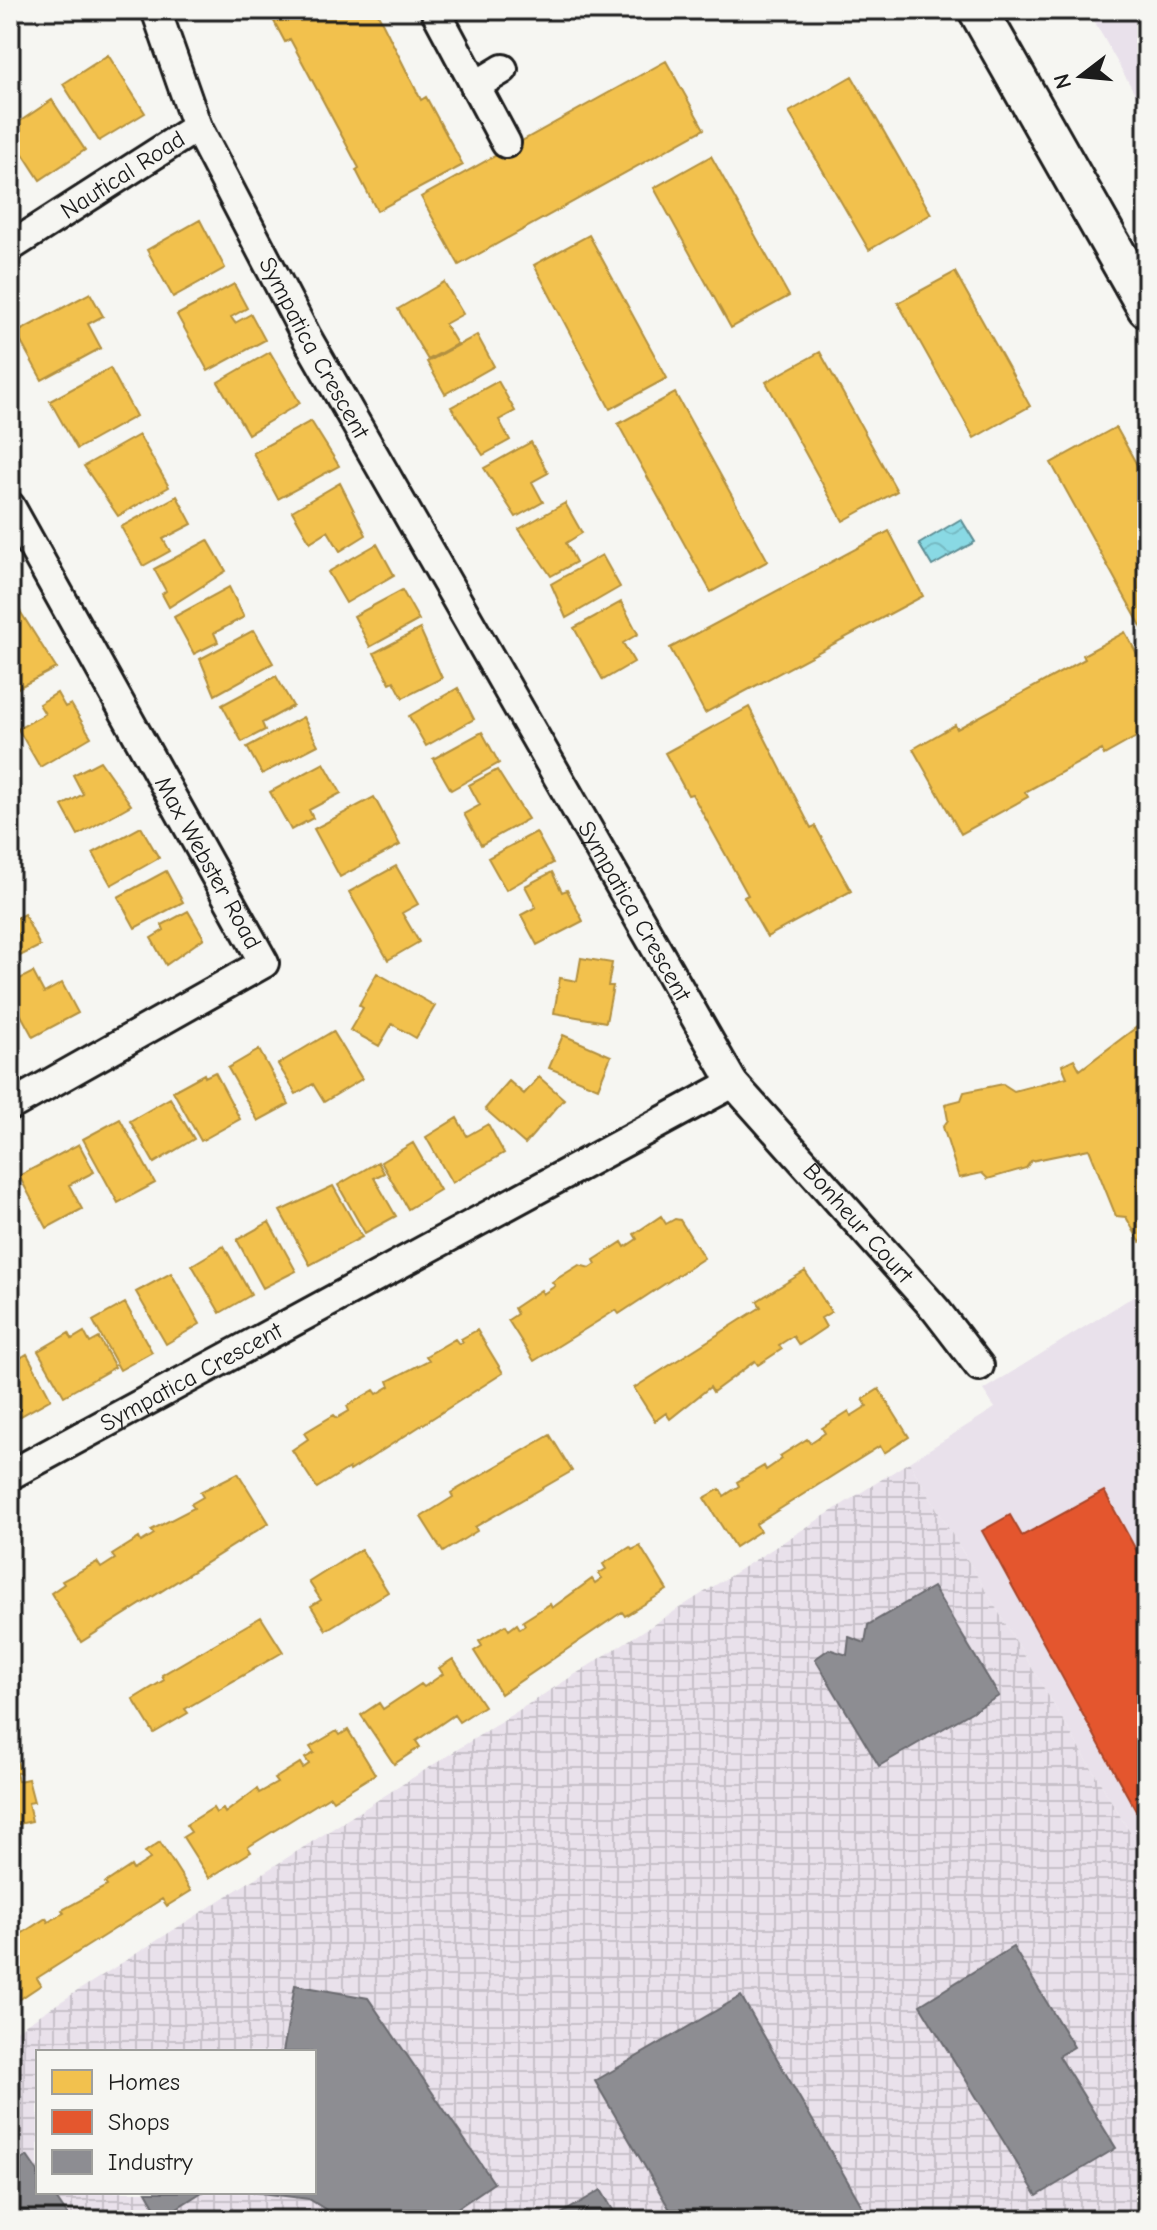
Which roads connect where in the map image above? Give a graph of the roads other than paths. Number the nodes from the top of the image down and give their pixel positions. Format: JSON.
{"nodes":[{"id":1,"x":156,"y":10,"type":"edge"},
{"id":2,"x":435,"y":10,"type":"edge"},
{"id":3,"x":978,"y":10,"type":"edge"},
{"id":4,"x":503,"y":69,"type":"dead end"},
{"id":5,"x":475,"y":86,"type":"junction"},
{"id":6,"x":197,"y":127,"type":"junction"},
{"id":7,"x":506,"y":143,"type":"dead end"},
{"id":8,"x":10,"y":247,"type":"edge"},
{"id":9,"x":1147,"y":308,"type":"edge"},
{"id":10,"x":10,"y":506,"type":"edge"},
{"id":11,"x":733,"y":1083,"type":"junction"},
{"id":12,"x":10,"y":1106,"type":"edge"},
{"id":13,"x":979,"y":1366,"type":"dead end"},
{"id":14,"x":10,"y":1475,"type":"edge"}],
"edges":[{"from":1,"to":6,"type":"street","name":"Sympatica Crescent"},
{"from":2,"to":5,"type":"street"},
{"from":3,"to":9,"type":"main road"},
{"from":4,"to":5,"type":"street"},
{"from":5,"to":7,"type":"street"},
{"from":6,"to":8,"type":"street","name":"Nautical Road"},
{"from":6,"to":11,"type":"street","name":"Sympatica Crescent"},
{"from":10,"to":12,"type":"street","name":"Max Webster Road"},
{"from":11,"to":13,"type":"street","name":"Bonheur Court"},
{"from":11,"to":14,"type":"street","name":"Sympatica Crescent"}]}
